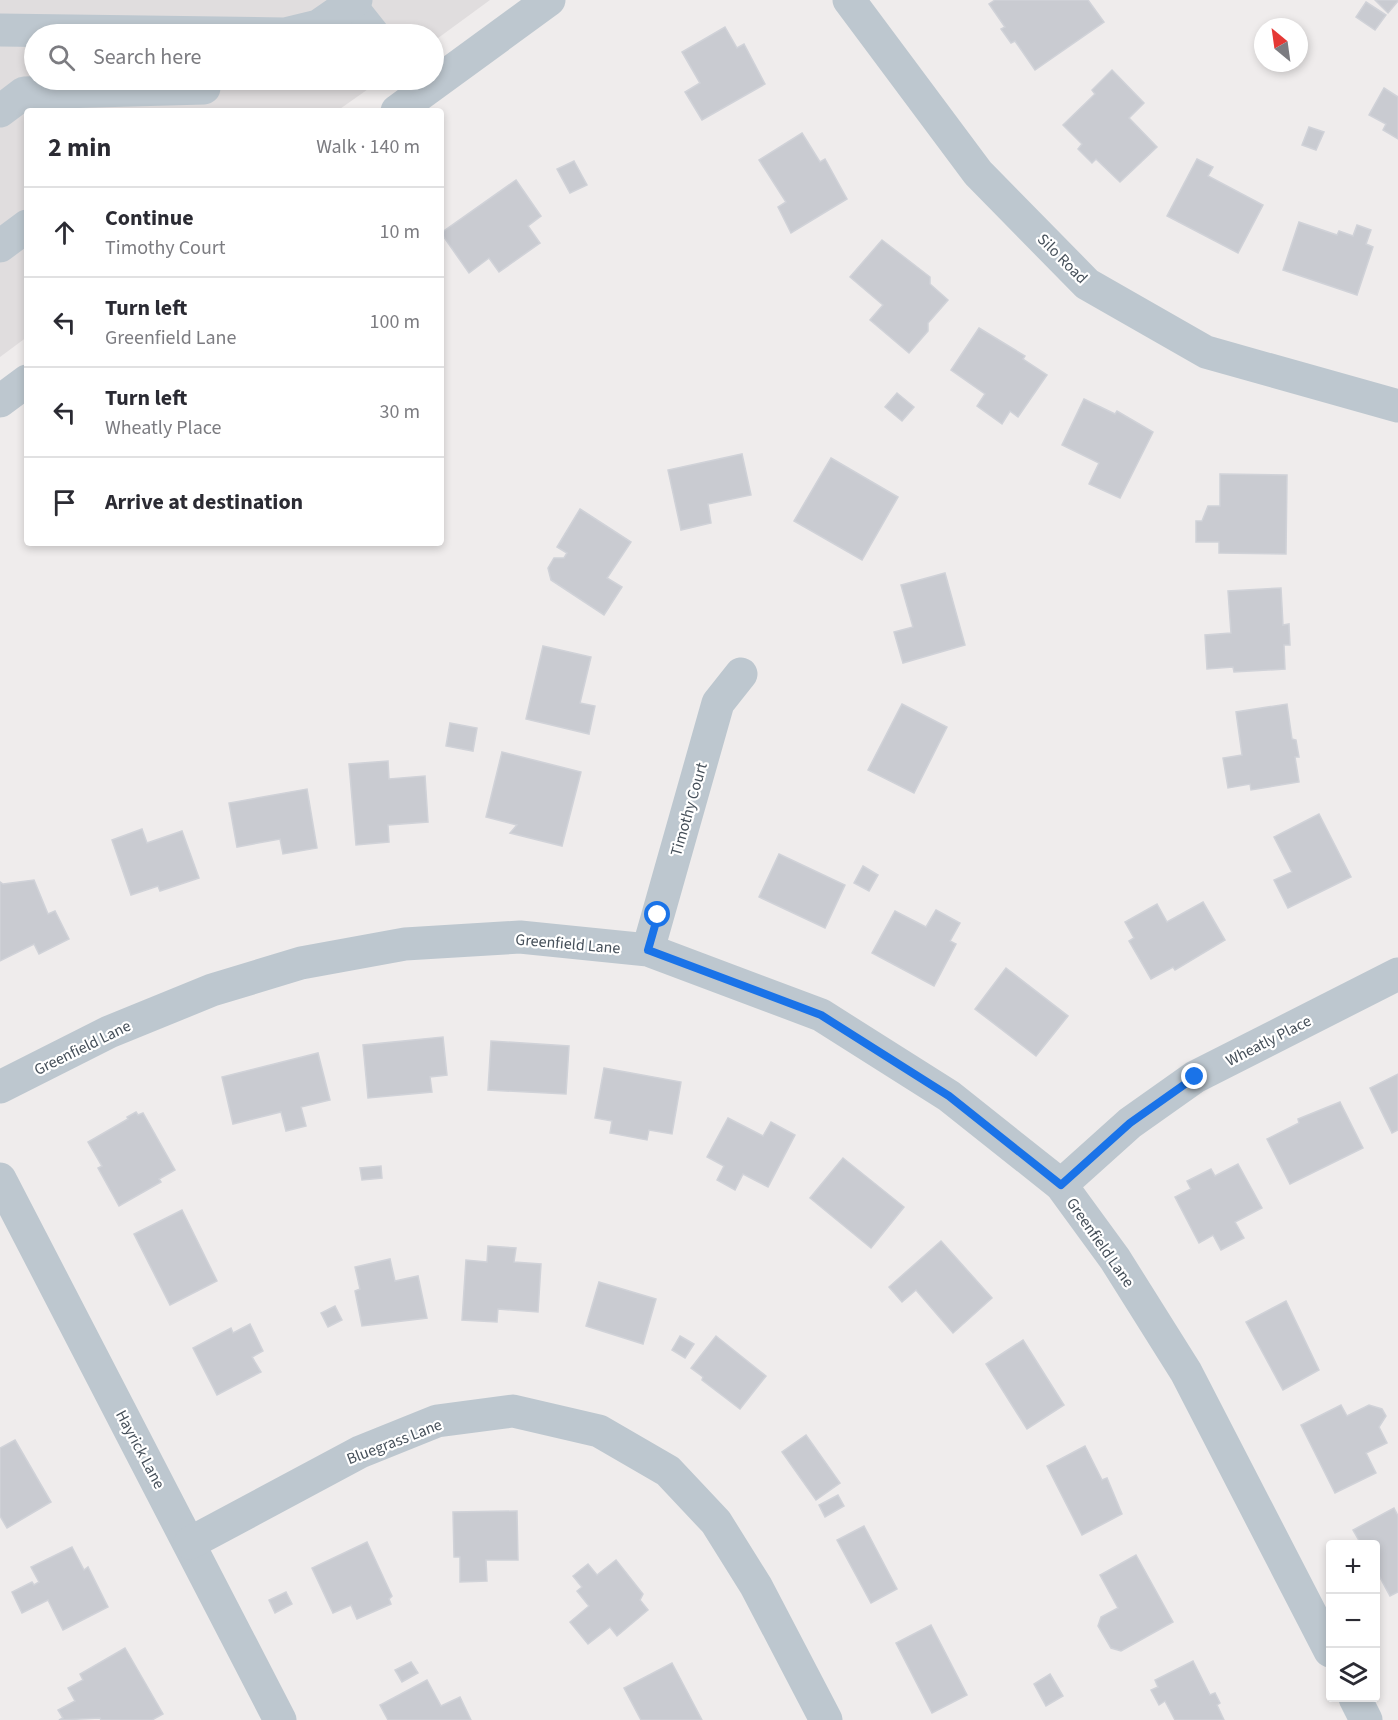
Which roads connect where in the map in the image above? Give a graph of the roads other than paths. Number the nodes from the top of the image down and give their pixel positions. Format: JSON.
{"nodes":[{"id":1,"x":549,"y":0,"type":"edge"},
{"id":2,"x":849,"y":0,"type":"edge"},
{"id":3,"x":353,"y":3,"type":"edge"},
{"id":4,"x":321,"y":24,"type":"edge"},
{"id":5,"x":367,"y":24,"type":"edge"},
{"id":6,"x":0,"y":30,"type":"edge"},
{"id":7,"x":24,"y":30,"type":"edge"},
{"id":8,"x":444,"y":71,"type":"edge"},
{"id":9,"x":200,"y":93,"type":"edge"},
{"id":10,"x":0,"y":111,"type":"edge"},
{"id":11,"x":24,"y":228,"type":"edge"},
{"id":12,"x":0,"y":246,"type":"edge"},
{"id":13,"x":24,"y":383,"type":"edge"},
{"id":14,"x":0,"y":401,"type":"edge"},
{"id":15,"x":1398,"y":406,"type":"edge"},
{"id":16,"x":741,"y":674,"type":"dead end"},
{"id":17,"x":648,"y":950,"type":"junction"},
{"id":18,"x":1398,"y":974,"type":"edge"},
{"id":19,"x":0,"y":1088,"type":"edge"},
{"id":20,"x":0,"y":1179,"type":"edge"},
{"id":21,"x":1061,"y":1185,"type":"junction"},
{"id":22,"x":190,"y":1544,"type":"junction"},
{"id":23,"x":1328,"y":1648,"type":"edge"},
{"id":24,"x":1357,"y":1702,"type":"edge"},
{"id":25,"x":280,"y":1720,"type":"edge"},
{"id":26,"x":826,"y":1720,"type":"edge"},
{"id":27,"x":1366,"y":1720,"type":"edge"}],
"edges":[{"from":1,"to":8,"type":"street"},
{"from":2,"to":15,"type":"street","name":"Silo Road"},
{"from":3,"to":4,"type":"street"},
{"from":3,"to":5,"type":"street"},
{"from":6,"to":7,"type":"street"},
{"from":9,"to":10,"type":"street"},
{"from":11,"to":12,"type":"street"},
{"from":13,"to":14,"type":"street"},
{"from":16,"to":17,"type":"street","name":"Timothy Court"},
{"from":17,"to":19,"type":"street","name":"Greenfield Lane"},
{"from":17,"to":21,"type":"street","name":"Greenfield Lane"},
{"from":18,"to":21,"type":"street","name":"Wheatly Place"},
{"from":20,"to":22,"type":"street","name":"Hayrick Lane"},
{"from":21,"to":23,"type":"street","name":"Greenfield Lane"},
{"from":22,"to":25,"type":"street","name":"Hayrick Lane"},
{"from":22,"to":26,"type":"street","name":"Bluegrass Lane"},
{"from":24,"to":27,"type":"street"}]}
